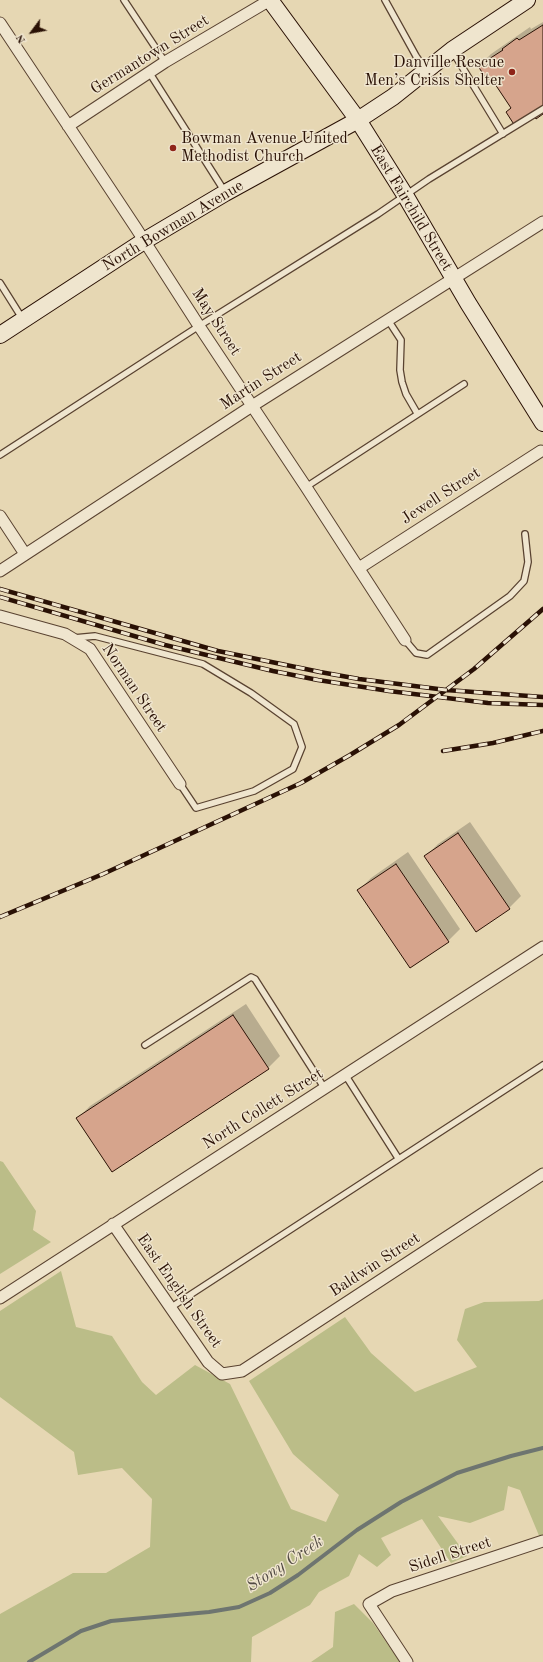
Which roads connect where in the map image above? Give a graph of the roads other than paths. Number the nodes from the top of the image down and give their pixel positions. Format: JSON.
{"nodes":[{"id":1,"x":124,"y":0,"type":"edge"},
{"id":2,"x":270,"y":0,"type":"edge"},
{"id":3,"x":385,"y":0,"type":"edge"},
{"id":4,"x":527,"y":0,"type":"edge"},
{"id":5,"x":0,"y":23,"type":"edge"},
{"id":6,"x":452,"y":50,"type":"junction"},
{"id":7,"x":165,"y":62,"type":"junction"},
{"id":8,"x":426,"y":71,"type":"junction"},
{"id":9,"x":150,"y":72,"type":"junction"},
{"id":10,"x":543,"y":109,"type":"edge"},
{"id":11,"x":358,"y":120,"type":"junction"},
{"id":12,"x":68,"y":126,"type":"junction"},
{"id":13,"x":502,"y":134,"type":"junction"},
{"id":14,"x":225,"y":193,"type":"junction"},
{"id":15,"x":405,"y":195,"type":"junction"},
{"id":16,"x":543,"y":222,"type":"edge"},
{"id":17,"x":144,"y":241,"type":"junction"},
{"id":18,"x":453,"y":278,"type":"junction"},
{"id":19,"x":0,"y":283,"type":"edge"},
{"id":20,"x":23,"y":320,"type":"junction"},
{"id":21,"x":388,"y":320,"type":"junction"},
{"id":22,"x":199,"y":326,"type":"junction"},
{"id":23,"x":0,"y":335,"type":"edge"},
{"id":24,"x":464,"y":384,"type":"dead end"},
{"id":25,"x":252,"y":406,"type":"junction"},
{"id":26,"x":417,"y":413,"type":"junction"},
{"id":27,"x":543,"y":423,"type":"edge"},
{"id":28,"x":541,"y":451,"type":"dead end"},
{"id":29,"x":0,"y":455,"type":"edge"},
{"id":30,"x":306,"y":487,"type":"junction"},
{"id":31,"x":0,"y":516,"type":"edge"},
{"id":32,"x":525,"y":534,"type":"dead end"},
{"id":33,"x":25,"y":554,"type":"junction"},
{"id":34,"x":359,"y":568,"type":"junction"},
{"id":35,"x":0,"y":571,"type":"edge"},
{"id":36,"x":0,"y":616,"type":"edge"},
{"id":37,"x":72,"y":638,"type":"junction"},
{"id":38,"x":405,"y":640,"type":"joint"},
{"id":39,"x":180,"y":784,"type":"joint"},
{"id":40,"x":543,"y":947,"type":"edge"},
{"id":41,"x":145,"y":1046,"type":"dead end"},
{"id":42,"x":543,"y":1065,"type":"edge"},
{"id":43,"x":346,"y":1076,"type":"junction"},
{"id":44,"x":325,"y":1089,"type":"junction"},
{"id":45,"x":398,"y":1158,"type":"junction"},
{"id":46,"x":543,"y":1174,"type":"edge"},
{"id":47,"x":113,"y":1224,"type":"junction"},
{"id":48,"x":0,"y":1298,"type":"edge"},
{"id":49,"x":170,"y":1308,"type":"junction"},
{"id":50,"x":222,"y":1374,"type":"joint"},
{"id":51,"x":543,"y":1541,"type":"edge"},
{"id":52,"x":407,"y":1662,"type":"edge"}],
"edges":[{"from":1,"to":7,"type":"lane"},
{"from":2,"to":7,"type":"street","name":"Germantown Street"},
{"from":2,"to":11,"type":"street","name":"East Fairchild Street"},
{"from":3,"to":8,"type":"lane"},
{"from":4,"to":6,"type":"street","name":"North Bowman Avenue"},
{"from":5,"to":12,"type":"street","name":"May Street"},
{"from":6,"to":8,"type":"street","name":"North Bowman Avenue"},
{"from":6,"to":13,"type":"lane"},
{"from":7,"to":9,"type":"street","name":"Germantown Street"},
{"from":8,"to":11,"type":"street","name":"North Bowman Avenue"},
{"from":9,"to":12,"type":"street","name":"Germantown Street"},
{"from":9,"to":14,"type":"lane"},
{"from":10,"to":13,"type":"lane"},
{"from":11,"to":14,"type":"street","name":"North Bowman Avenue"},
{"from":11,"to":15,"type":"street","name":"East Fairchild Street"},
{"from":12,"to":17,"type":"street","name":"May Street"},
{"from":13,"to":15,"type":"lane"},
{"from":14,"to":17,"type":"street","name":"North Bowman Avenue"},
{"from":15,"to":18,"type":"street","name":"East Fairchild Street"},
{"from":15,"to":22,"type":"lane"},
{"from":16,"to":18,"type":"street","name":"Martin Street"},
{"from":17,"to":20,"type":"street","name":"North Bowman Avenue"},
{"from":17,"to":22,"type":"street","name":"May Street"},
{"from":18,"to":21,"type":"street","name":"Martin Street"},
{"from":18,"to":27,"type":"street","name":"East Fairchild Street"},
{"from":19,"to":20,"type":"lane"},
{"from":20,"to":23,"type":"street","name":"North Bowman Avenue"},
{"from":21,"to":25,"type":"street","name":"Martin Street"},
{"from":21,"to":26,"type":"lane"},
{"from":22,"to":25,"type":"street","name":"May Street"},
{"from":22,"to":29,"type":"lane"},
{"from":24,"to":26,"type":"lane"},
{"from":25,"to":30,"type":"street","name":"May Street"},
{"from":25,"to":33,"type":"street","name":"Martin Street"},
{"from":26,"to":30,"type":"lane"},
{"from":28,"to":34,"type":"street","name":"Jewell Street"},
{"from":30,"to":34,"type":"street","name":"May Street"},
{"from":31,"to":33,"type":"street"},
{"from":32,"to":38,"type":"lane"},
{"from":33,"to":35,"type":"street","name":"Martin Street"},
{"from":34,"to":38,"type":"street","name":"May Street"},
{"from":36,"to":37,"type":"street","name":"Norman Street"},
{"from":37,"to":39,"type":"street","name":"Norman Street"},
{"from":37,"to":39,"type":"lane"},
{"from":40,"to":43,"type":"street","name":"North Collett Street"},
{"from":41,"to":44,"type":"lane"},
{"from":42,"to":45,"type":"lane"},
{"from":43,"to":44,"type":"street","name":"North Collett Street"},
{"from":43,"to":45,"type":"lane"},
{"from":44,"to":47,"type":"street","name":"North Collett Street"},
{"from":45,"to":49,"type":"lane"},
{"from":46,"to":50,"type":"street","name":"Baldwin Street"},
{"from":47,"to":48,"type":"street","name":"North Collett Street"},
{"from":47,"to":49,"type":"street","name":"East English Street"},
{"from":49,"to":50,"type":"street","name":"East English Street"},
{"from":51,"to":52,"type":"street","name":"Sidell Street"}]}
